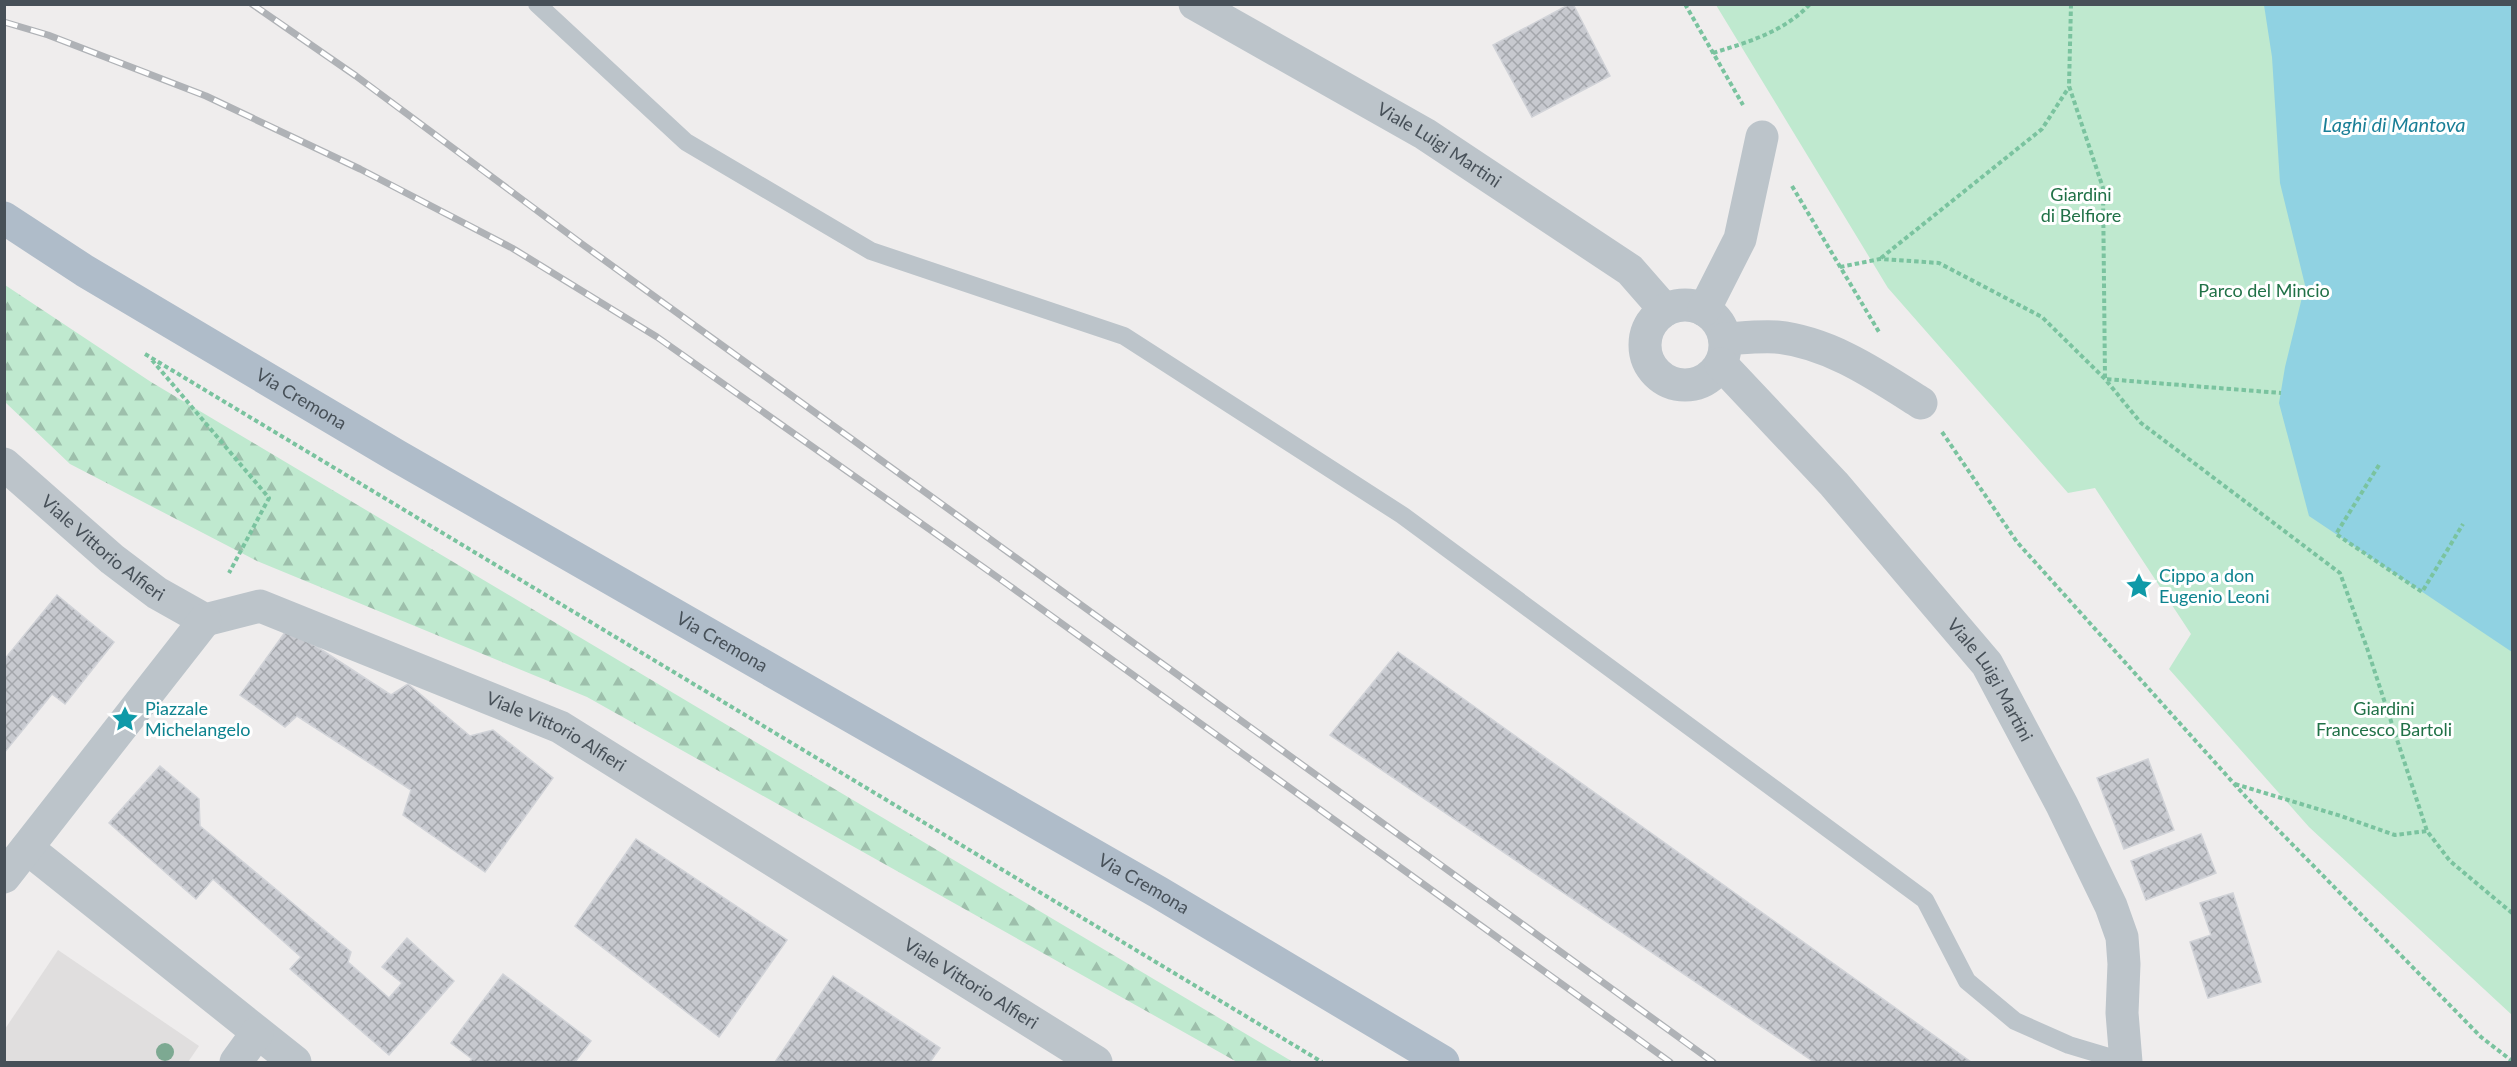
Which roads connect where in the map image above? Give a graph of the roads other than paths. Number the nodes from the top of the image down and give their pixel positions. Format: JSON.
{"nodes":[{"id":1,"x":537,"y":4,"type":"edge"},
{"id":2,"x":1195,"y":4,"type":"edge"},
{"id":3,"x":1762,"y":137,"type":"road end"},
{"id":4,"x":4,"y":218,"type":"edge"},
{"id":5,"x":1665,"y":310,"type":"junction"},
{"id":6,"x":1704,"y":310,"type":"junction"},
{"id":7,"x":1723,"y":351,"type":"junction"},
{"id":8,"x":1921,"y":403,"type":"road end"},
{"id":9,"x":4,"y":464,"type":"edge"},
{"id":10,"x":205,"y":620,"type":"junction"},
{"id":11,"x":27,"y":848,"type":"junction"},
{"id":12,"x":4,"y":877,"type":"edge"},
{"id":13,"x":257,"y":1033,"type":"junction"},
{"id":14,"x":236,"y":1062,"type":"edge"},
{"id":15,"x":295,"y":1062,"type":"edge"},
{"id":16,"x":1096,"y":1062,"type":"edge"},
{"id":17,"x":1443,"y":1062,"type":"edge"},
{"id":18,"x":2126,"y":1062,"type":"edge"}],
"edges":[{"from":1,"to":18,"type":"lane"},
{"from":2,"to":5,"type":"street","name":"Viale Luigi Martini"},
{"from":3,"to":6,"type":"street"},
{"from":4,"to":17,"type":"main road","name":"Via Cremona"},
{"from":5,"to":6,"type":"street"},
{"from":5,"to":7,"type":"street"},
{"from":6,"to":7,"type":"street","name":"Viale Luigi Martini"},
{"from":7,"to":8,"type":"street"},
{"from":7,"to":18,"type":"street","name":"Viale Luigi Martini"},
{"from":9,"to":10,"type":"street","name":"Viale Vittorio Alfieri"},
{"from":10,"to":11,"type":"street"},
{"from":10,"to":16,"type":"street","name":"Viale Vittorio Alfieri"},
{"from":11,"to":12,"type":"street"},
{"from":11,"to":13,"type":"street"},
{"from":13,"to":14,"type":"street"},
{"from":13,"to":15,"type":"street"}]}
